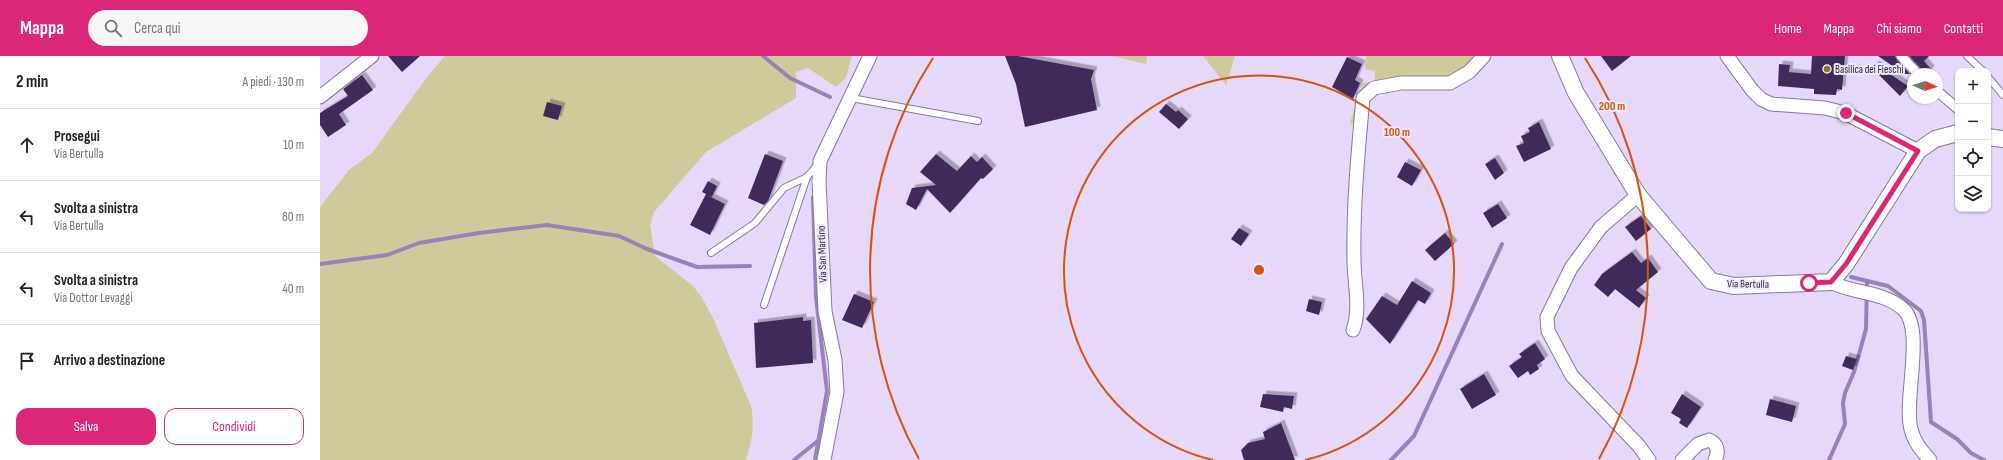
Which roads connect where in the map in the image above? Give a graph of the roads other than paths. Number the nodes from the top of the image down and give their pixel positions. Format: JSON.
{"nodes":[{"id":1,"x":372,"y":56,"type":"edge"},
{"id":2,"x":870,"y":56,"type":"edge"},
{"id":3,"x":1484,"y":56,"type":"edge"},
{"id":4,"x":1560,"y":56,"type":"edge"},
{"id":5,"x":1727,"y":56,"type":"edge"},
{"id":6,"x":1901,"y":56,"type":"edge"},
{"id":7,"x":1967,"y":56,"type":"edge"},
{"id":8,"x":1912,"y":68,"type":"edge"},
{"id":9,"x":1980,"y":68,"type":"edge"},
{"id":10,"x":1991,"y":81,"type":"edge"},
{"id":11,"x":2003,"y":95,"type":"edge"},
{"id":12,"x":1943,"y":96,"type":"edge"},
{"id":13,"x":320,"y":97,"type":"edge"},
{"id":14,"x":851,"y":98,"type":"junction"},
{"id":15,"x":1955,"y":106,"type":"edge"},
{"id":16,"x":978,"y":121,"type":"dead end"},
{"id":17,"x":1955,"y":134,"type":"edge"},
{"id":18,"x":1991,"y":137,"type":"edge"},
{"id":19,"x":2003,"y":139,"type":"edge"},
{"id":20,"x":1918,"y":151,"type":"junction"},
{"id":21,"x":820,"y":161,"type":"junction"},
{"id":22,"x":807,"y":177,"type":"junction"},
{"id":23,"x":1638,"y":195,"type":"junction"},
{"id":24,"x":711,"y":253,"type":"dead end"},
{"id":25,"x":1831,"y":282,"type":"junction"},
{"id":26,"x":764,"y":305,"type":"dead end"},
{"id":27,"x":1353,"y":330,"type":"dead end"},
{"id":28,"x":824,"y":460,"type":"edge"},
{"id":29,"x":1649,"y":460,"type":"edge"},
{"id":30,"x":1682,"y":460,"type":"edge"},
{"id":31,"x":1715,"y":460,"type":"edge"},
{"id":32,"x":1930,"y":460,"type":"edge"}],
"edges":[{"from":1,"to":13,"type":"street"},
{"from":2,"to":14,"type":"street","name":"Via San Martino"},
{"from":3,"to":27,"type":"street"},
{"from":4,"to":23,"type":"street","name":"Via Bertulla"},
{"from":5,"to":20,"type":"street"},
{"from":6,"to":8,"type":"street"},
{"from":7,"to":9,"type":"lane"},
{"from":10,"to":11,"type":"lane"},
{"from":12,"to":15,"type":"street"},
{"from":14,"to":16,"type":"lane"},
{"from":14,"to":21,"type":"street","name":"Via San Martino"},
{"from":17,"to":20,"type":"street"},
{"from":18,"to":19,"type":"street"},
{"from":20,"to":25,"type":"street"},
{"from":21,"to":22,"type":"lane"},
{"from":21,"to":28,"type":"street","name":"Via San Martino"},
{"from":22,"to":24,"type":"lane"},
{"from":22,"to":26,"type":"lane"},
{"from":23,"to":25,"type":"street","name":"Via Bertulla"},
{"from":23,"to":29,"type":"street"},
{"from":25,"to":32,"type":"street"},
{"from":30,"to":31,"type":"street"}]}
